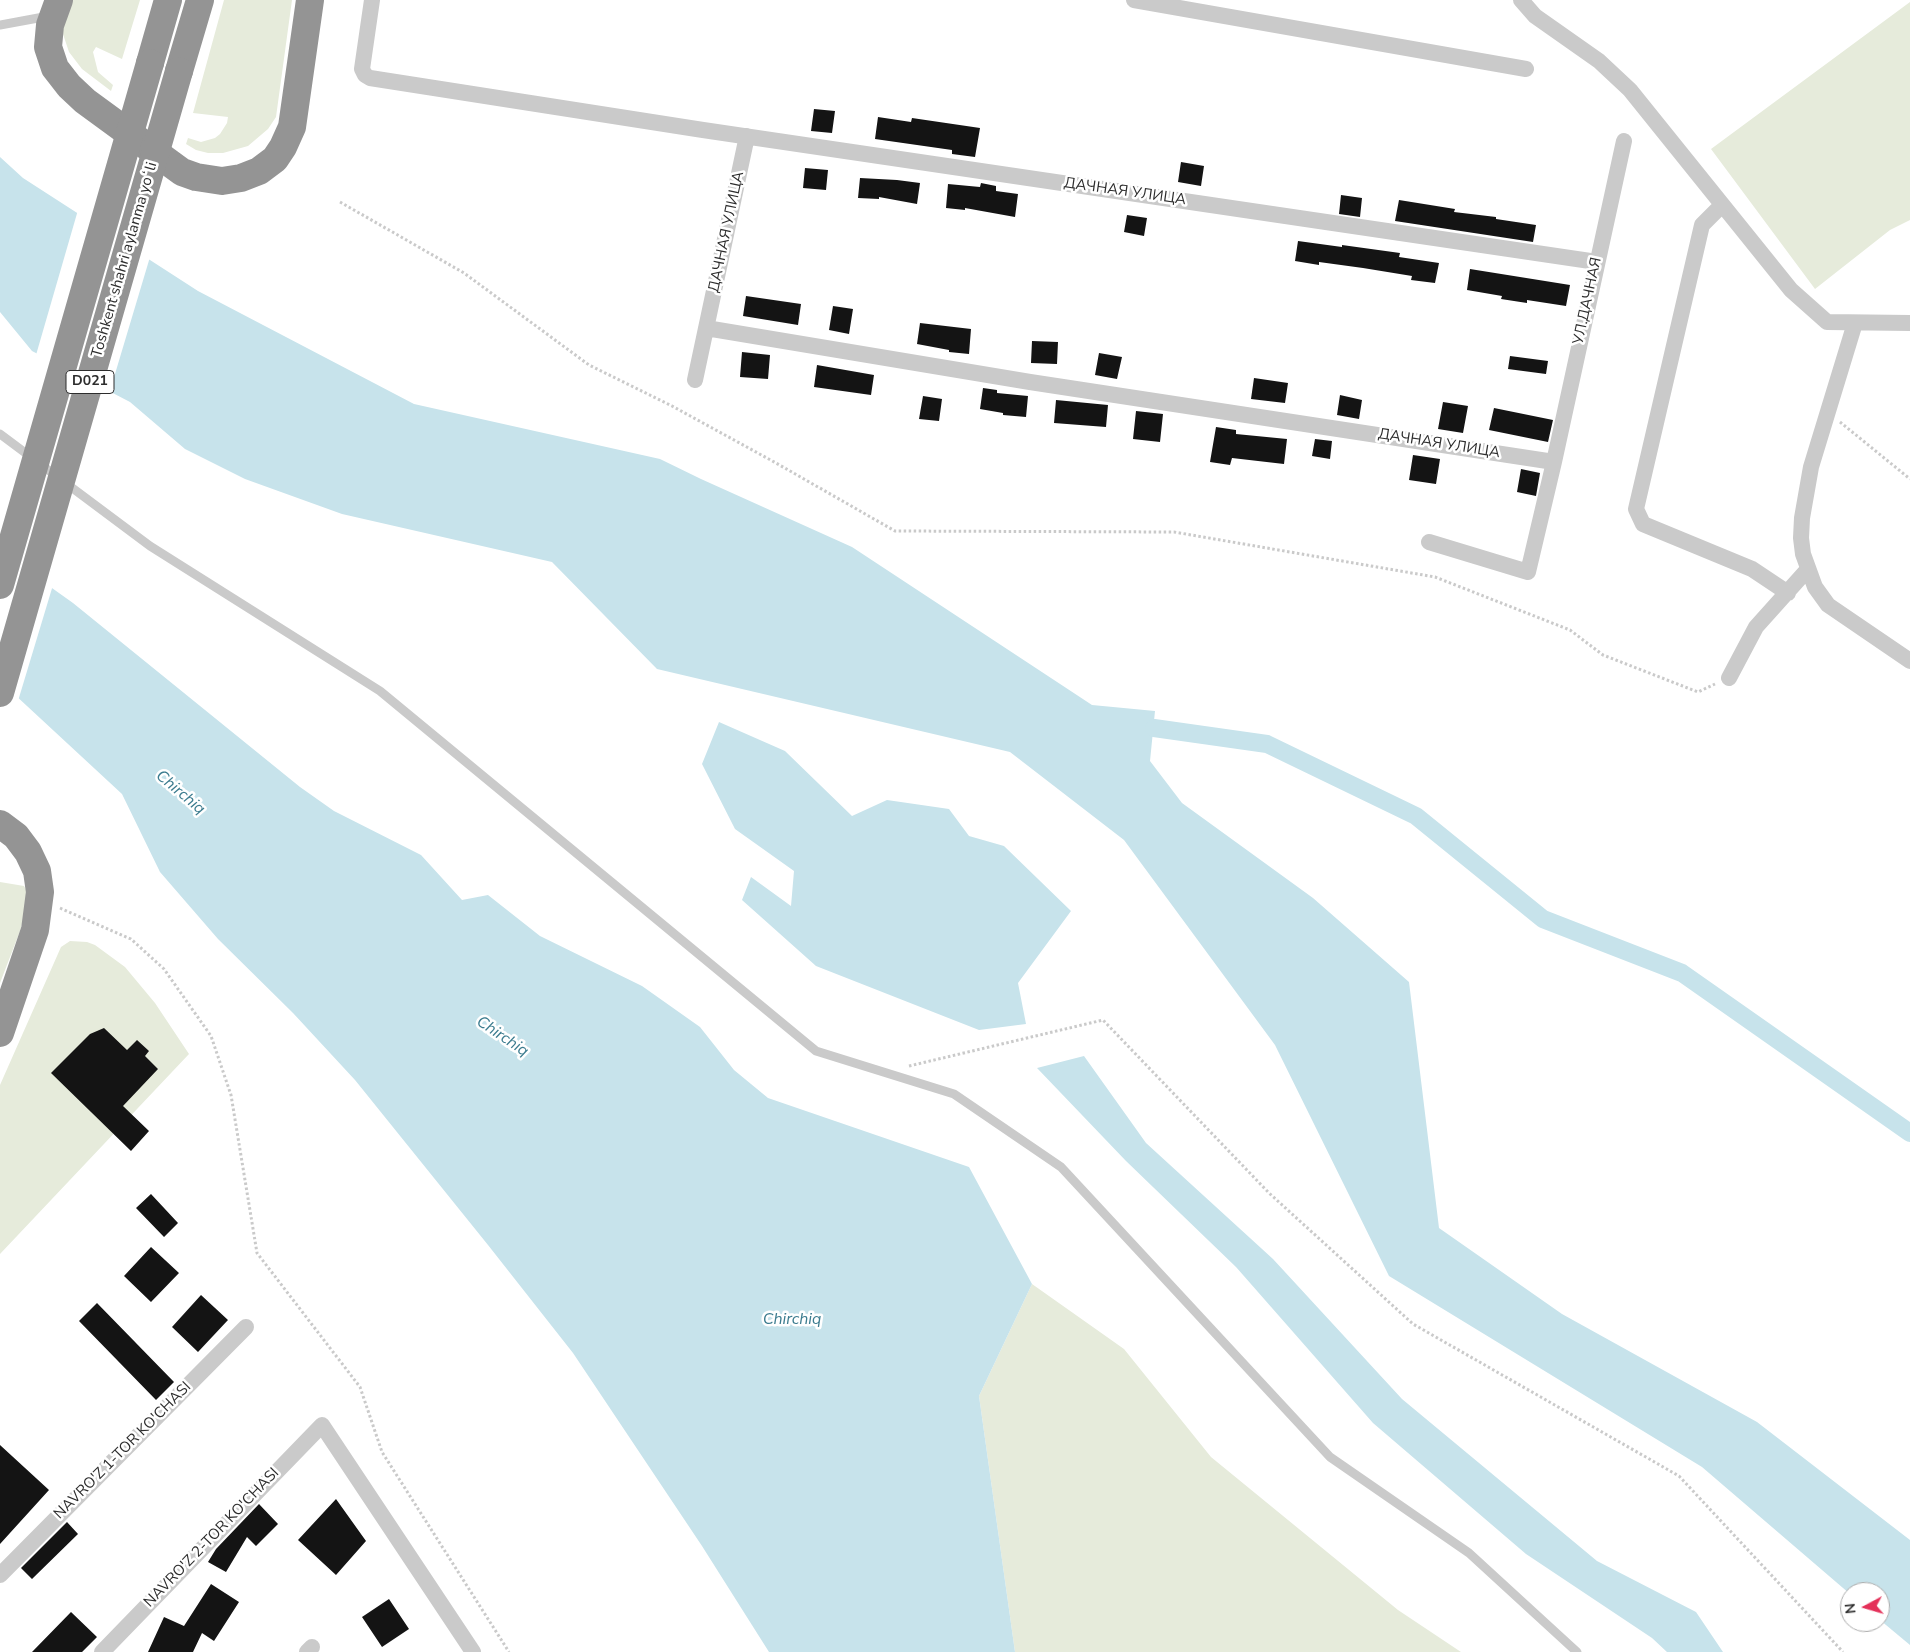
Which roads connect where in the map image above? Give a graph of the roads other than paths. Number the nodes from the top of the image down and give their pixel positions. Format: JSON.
{"nodes":[{"id":1,"x":168,"y":0,"type":"edge"},
{"id":2,"x":200,"y":0,"type":"edge"},
{"id":3,"x":310,"y":0,"type":"edge"},
{"id":4,"x":372,"y":0,"type":"edge"},
{"id":5,"x":1134,"y":0,"type":"edge"},
{"id":6,"x":1521,"y":0,"type":"edge"},
{"id":7,"x":56,"y":7,"type":"edge"},
{"id":8,"x":0,"y":25,"type":"edge"},
{"id":9,"x":1526,"y":69,"type":"dead end"},
{"id":10,"x":747,"y":136,"type":"junction"},
{"id":11,"x":1624,"y":141,"type":"dead end"},
{"id":12,"x":1722,"y":205,"type":"junction"},
{"id":13,"x":1596,"y":262,"type":"junction"},
{"id":14,"x":1855,"y":323,"type":"junction"},
{"id":15,"x":1910,"y":324,"type":"edge"},
{"id":16,"x":706,"y":328,"type":"junction"},
{"id":17,"x":695,"y":380,"type":"dead end"},
{"id":18,"x":0,"y":434,"type":"edge"},
{"id":19,"x":1554,"y":462,"type":"junction"},
{"id":20,"x":1429,"y":542,"type":"dead end"},
{"id":21,"x":1808,"y":569,"type":"junction"},
{"id":22,"x":0,"y":585,"type":"edge"},
{"id":23,"x":1788,"y":593,"type":"junction"},
{"id":24,"x":1910,"y":661,"type":"edge"},
{"id":25,"x":1729,"y":678,"type":"road end"},
{"id":26,"x":0,"y":693,"type":"edge"},
{"id":27,"x":0,"y":824,"type":"edge"},
{"id":28,"x":0,"y":1033,"type":"edge"},
{"id":29,"x":246,"y":1326,"type":"dead end"},
{"id":30,"x":0,"y":1575,"type":"edge"},
{"id":31,"x":102,"y":1652,"type":"edge"},
{"id":32,"x":473,"y":1652,"type":"edge"},
{"id":33,"x":1577,"y":1652,"type":"edge"}],
"edges":[{"from":1,"to":22,"type":"highway","name":"Toshkent shahri aylanma yoʻli","number":"D021","bridge":true},
{"from":2,"to":26,"type":"highway","name":"Toshkent shahri aylanma yoʻli","number":"D021","bridge":true},
{"from":3,"to":7,"type":"highway"},
{"from":4,"to":10,"type":"street"},
{"from":5,"to":9,"type":"street"},
{"from":6,"to":12,"type":"street"},
{"from":7,"to":8,"type":"lane"},
{"from":10,"to":13,"type":"street","name":"ДАЧНАЯ УЛИЦА"},
{"from":10,"to":16,"type":"street","name":"ДАЧНАЯ УЛИЦА"},
{"from":11,"to":13,"type":"street","name":"УЛ.ДАЧНАЯ"},
{"from":12,"to":14,"type":"street"},
{"from":12,"to":23,"type":"street"},
{"from":13,"to":19,"type":"street","name":"УЛ.ДАЧНАЯ"},
{"from":14,"to":15,"type":"street"},
{"from":14,"to":21,"type":"street"},
{"from":16,"to":17,"type":"street"},
{"from":16,"to":19,"type":"street","name":"ДАЧНАЯ УЛИЦА"},
{"from":18,"to":33,"type":"lane"},
{"from":19,"to":20,"type":"street","name":"УЛ.ДАЧНАЯ"},
{"from":21,"to":23,"type":"street"},
{"from":21,"to":24,"type":"street"},
{"from":23,"to":25,"type":"street"},
{"from":27,"to":28,"type":"highway"},
{"from":29,"to":30,"type":"street","name":"NAVRO'Z 1-TOR KO'CHASI"},
{"from":31,"to":32,"type":"street","name":"NAVRO'Z 2-TOR KO'CHASI"}]}
